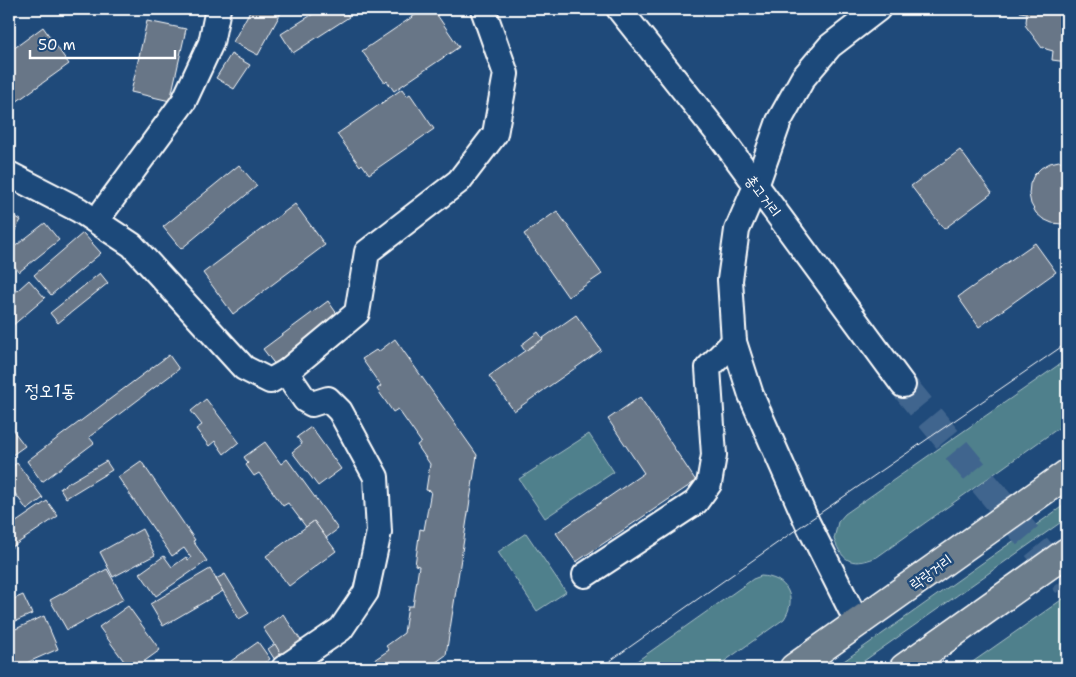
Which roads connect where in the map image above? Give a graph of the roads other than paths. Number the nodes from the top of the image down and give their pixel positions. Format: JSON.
{"nodes":[{"id":1,"x":218,"y":9,"type":"edge"},
{"id":2,"x":483,"y":9,"type":"edge"},
{"id":3,"x":619,"y":9,"type":"edge"},
{"id":4,"x":878,"y":9,"type":"edge"},
{"id":5,"x":9,"y":174,"type":"edge"},
{"id":6,"x":756,"y":186,"type":"junction"},
{"id":7,"x":96,"y":221,"type":"junction"},
{"id":8,"x":734,"y":342,"type":"junction"},
{"id":9,"x":286,"y":372,"type":"junction"},
{"id":10,"x":903,"y":385,"type":"tunnel mouth"},
{"id":11,"x":1067,"y":474,"type":"edge"},
{"id":12,"x":1067,"y":552,"type":"edge"},
{"id":13,"x":585,"y":575,"type":"dead end"},
{"id":14,"x":858,"y":624,"type":"junction"},
{"id":15,"x":284,"y":668,"type":"edge"},
{"id":16,"x":794,"y":668,"type":"edge"},
{"id":17,"x":904,"y":668,"type":"edge"}],
"edges":[{"from":1,"to":7,"type":"street"},
{"from":2,"to":9,"type":"street"},
{"from":3,"to":6,"type":"street","name":"총고거리"},
{"from":4,"to":6,"type":"street"},
{"from":5,"to":7,"type":"street"},
{"from":6,"to":8,"type":"street"},
{"from":6,"to":10,"type":"street","name":"총고거리"},
{"from":7,"to":9,"type":"street"},
{"from":8,"to":13,"type":"street"},
{"from":8,"to":14,"type":"street"},
{"from":9,"to":15,"type":"street"},
{"from":11,"to":14,"type":"main road","name":"락랑거리"},
{"from":12,"to":17,"type":"main road"},
{"from":14,"to":16,"type":"main road","name":"락랑거리"}]}
